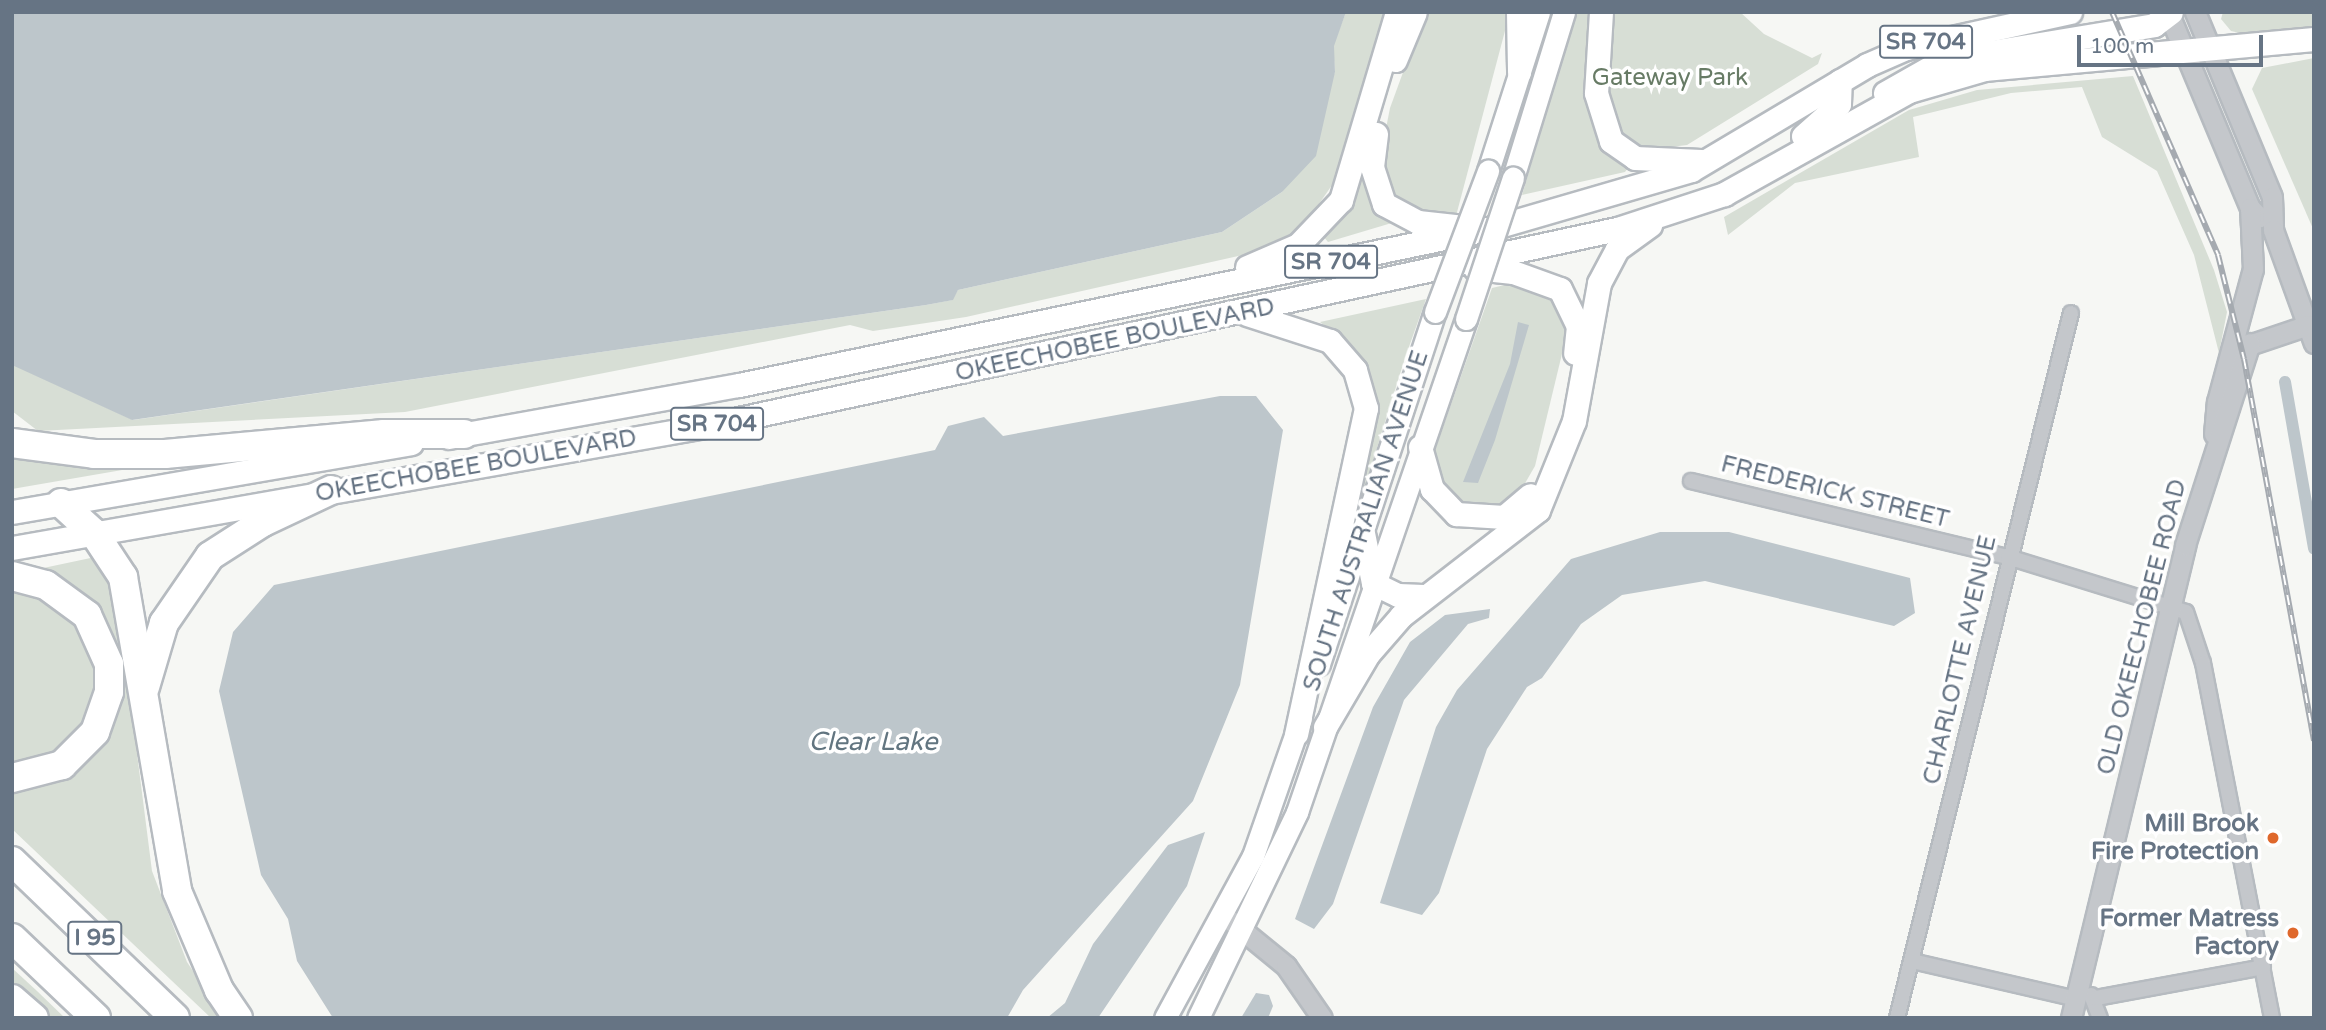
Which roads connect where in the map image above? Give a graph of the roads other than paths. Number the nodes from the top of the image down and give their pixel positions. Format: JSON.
{"nodes":[{"id":1,"x":1396,"y":12,"type":"edge"},
{"id":2,"x":1415,"y":12,"type":"edge"},
{"id":3,"x":1518,"y":12,"type":"edge"},
{"id":4,"x":1539,"y":12,"type":"edge"},
{"id":5,"x":1564,"y":12,"type":"edge"},
{"id":6,"x":1601,"y":12,"type":"edge"},
{"id":7,"x":2070,"y":12,"type":"edge"},
{"id":8,"x":2195,"y":12,"type":"edge"},
{"id":9,"x":2170,"y":13,"type":"edge"},
{"id":10,"x":2314,"y":40,"type":"edge"},
{"id":11,"x":2212,"y":51,"type":"junction"},
{"id":12,"x":2185,"y":53,"type":"junction"},
{"id":13,"x":1519,"y":72,"type":"junction"},
{"id":14,"x":1840,"y":81,"type":"junction"},
{"id":15,"x":1857,"y":118,"type":"junction"},
{"id":16,"x":1711,"y":161,"type":"junction"},
{"id":17,"x":1781,"y":163,"type":"junction"},
{"id":18,"x":2250,"y":208,"type":"junction"},
{"id":19,"x":1664,"y":215,"type":"junction"},
{"id":20,"x":1492,"y":228,"type":"junction"},
{"id":21,"x":2273,"y":230,"type":"junction"},
{"id":22,"x":1458,"y":266,"type":"junction"},
{"id":23,"x":1170,"y":295,"type":"junction"},
{"id":24,"x":1244,"y":313,"type":"junction"},
{"id":25,"x":2071,"y":313,"type":"dead end"},
{"id":26,"x":2311,"y":334,"type":"edge"},
{"id":27,"x":2250,"y":343,"type":"junction"},
{"id":28,"x":2227,"y":359,"type":"junction"},
{"id":29,"x":12,"y":429,"type":"edge"},
{"id":30,"x":464,"y":434,"type":"junction"},
{"id":31,"x":12,"y":443,"type":"edge"},
{"id":32,"x":1420,"y":447,"type":"junction"},
{"id":33,"x":2213,"y":453,"type":"junction"},
{"id":34,"x":93,"y":454,"type":"junction"},
{"id":35,"x":1692,"y":481,"type":"dead end"},
{"id":36,"x":331,"y":491,"type":"junction"},
{"id":37,"x":61,"y":503,"type":"junction"},
{"id":38,"x":12,"y":512,"type":"edge"},
{"id":39,"x":94,"y":533,"type":"junction"},
{"id":40,"x":1363,"y":533,"type":"junction"},
{"id":41,"x":12,"y":548,"type":"edge"},
{"id":42,"x":2008,"y":558,"type":"junction"},
{"id":43,"x":12,"y":576,"type":"edge"},
{"id":44,"x":1373,"y":583,"type":"junction"},
{"id":45,"x":1423,"y":596,"type":"junction"},
{"id":46,"x":2170,"y":602,"type":"junction"},
{"id":47,"x":145,"y":690,"type":"junction"},
{"id":48,"x":1325,"y":727,"type":"junction"},
{"id":49,"x":1296,"y":734,"type":"junction"},
{"id":50,"x":12,"y":778,"type":"edge"},
{"id":51,"x":12,"y":861,"type":"edge"},
{"id":52,"x":1224,"y":915,"type":"junction"},
{"id":53,"x":1245,"y":932,"type":"junction"},
{"id":54,"x":12,"y":938,"type":"edge"},
{"id":55,"x":1912,"y":961,"type":"junction"},
{"id":56,"x":2263,"y":967,"type":"junction"},
{"id":57,"x":2085,"y":995,"type":"junction"},
{"id":58,"x":12,"y":999,"type":"edge"},
{"id":59,"x":34,"y":1018,"type":"edge"},
{"id":60,"x":96,"y":1018,"type":"edge"},
{"id":61,"x":175,"y":1018,"type":"edge"},
{"id":62,"x":238,"y":1018,"type":"edge"},
{"id":63,"x":1165,"y":1018,"type":"edge"},
{"id":64,"x":1198,"y":1018,"type":"edge"},
{"id":65,"x":1322,"y":1018,"type":"edge"},
{"id":66,"x":1897,"y":1018,"type":"edge"},
{"id":67,"x":2071,"y":1018,"type":"edge"},
{"id":68,"x":2100,"y":1018,"type":"edge"},
{"id":69,"x":2272,"y":1018,"type":"edge"}],
"edges":[{"from":1,"to":23,"type":"main road"},
{"from":2,"to":20,"type":"main road"},
{"from":3,"to":13,"type":"main road"},
{"from":4,"to":13,"type":"main road","name":"SOUTH AUSTRALIAN AVENUE"},
{"from":5,"to":32,"type":"main road","name":"SOUTH AUSTRALIAN AVENUE","bridge":true},
{"from":6,"to":16,"type":"main road"},
{"from":7,"to":14,"type":"main road","name":"OKEECHOBEE BOULEVARD","number":"SR 704"},
{"from":8,"to":11,"type":"street"},
{"from":9,"to":12,"type":"street"},
{"from":9,"to":15,"type":"main road"},
{"from":10,"to":11,"type":"main road","name":"OKEECHOBEE BOULEVARD","number":"SR 704"},
{"from":11,"to":12,"type":"main road","name":"OKEECHOBEE BOULEVARD","number":"SR 704"},
{"from":11,"to":21,"type":"street"},
{"from":12,"to":15,"type":"main road","name":"OKEECHOBEE BOULEVARD","number":"SR 704"},
{"from":12,"to":18,"type":"street"},
{"from":13,"to":40,"type":"main road","name":"SOUTH AUSTRALIAN AVENUE","bridge":true},
{"from":14,"to":16,"type":"main road","name":"OKEECHOBEE BOULEVARD","number":"SR 704"},
{"from":14,"to":17,"type":"main road"},
{"from":15,"to":17,"type":"main road","name":"OKEECHOBEE BOULEVARD","number":"SR 704"},
{"from":16,"to":20,"type":"main road","name":"OKEECHOBEE BOULEVARD","number":"SR 704"},
{"from":17,"to":19,"type":"main road","name":"OKEECHOBEE BOULEVARD","number":"SR 704"},
{"from":18,"to":21,"type":"street"},
{"from":18,"to":28,"type":"street","name":"OLD OKEECHOBEE ROAD"},
{"from":19,"to":22,"type":"main road","name":"OKEECHOBEE BOULEVARD","number":"SR 704"},
{"from":19,"to":45,"type":"main road"},
{"from":20,"to":23,"type":"main road","name":"OKEECHOBEE BOULEVARD","number":"SR 704"},
{"from":21,"to":26,"type":"street"},
{"from":22,"to":24,"type":"main road","name":"OKEECHOBEE BOULEVARD","number":"SR 704"},
{"from":22,"to":32,"type":"main road"},
{"from":23,"to":30,"type":"main road","name":"OKEECHOBEE BOULEVARD","number":"SR 704"},
{"from":24,"to":36,"type":"main road","name":"OKEECHOBEE BOULEVARD","number":"SR 704"},
{"from":24,"to":49,"type":"main road"},
{"from":25,"to":42,"type":"street","name":"CHARLOTTE AVENUE"},
{"from":26,"to":27,"type":"street"},
{"from":27,"to":28,"type":"street"},
{"from":27,"to":33,"type":"street","name":"OLD OKEECHOBEE ROAD"},
{"from":28,"to":33,"type":"street","name":"OLD OKEECHOBEE ROAD"},
{"from":29,"to":34,"type":"highway"},
{"from":30,"to":34,"type":"highway"},
{"from":30,"to":37,"type":"main road","name":"OKEECHOBEE BOULEVARD","number":"SR 704"},
{"from":31,"to":34,"type":"highway"},
{"from":32,"to":44,"type":"main road","name":"SOUTH AUSTRALIAN AVENUE"},
{"from":33,"to":46,"type":"street","name":"OLD OKEECHOBEE ROAD"},
{"from":35,"to":42,"type":"street","name":"FREDERICK STREET"},
{"from":36,"to":39,"type":"main road","name":"OKEECHOBEE BOULEVARD","number":"SR 704"},
{"from":36,"to":47,"type":"highway"},
{"from":37,"to":38,"type":"main road","name":"OKEECHOBEE BOULEVARD","number":"SR 704"},
{"from":37,"to":39,"type":"highway"},
{"from":39,"to":41,"type":"main road","name":"OKEECHOBEE BOULEVARD","number":"SR 704"},
{"from":39,"to":47,"type":"highway"},
{"from":40,"to":44,"type":"main road"},
{"from":40,"to":49,"type":"main road","name":"SOUTH AUSTRALIAN AVENUE"},
{"from":42,"to":46,"type":"street","name":"FREDERICK STREET"},
{"from":42,"to":55,"type":"street","name":"CHARLOTTE AVENUE"},
{"from":43,"to":50,"type":"highway"},
{"from":44,"to":45,"type":"main road"},
{"from":44,"to":48,"type":"main road","name":"SOUTH AUSTRALIAN AVENUE"},
{"from":45,"to":48,"type":"main road"},
{"from":46,"to":56,"type":"street"},
{"from":46,"to":57,"type":"street","name":"OLD OKEECHOBEE ROAD"},
{"from":47,"to":62,"type":"highway"},
{"from":48,"to":53,"type":"main road","name":"SOUTH AUSTRALIAN AVENUE"},
{"from":49,"to":52,"type":"main road","name":"SOUTH AUSTRALIAN AVENUE"},
{"from":51,"to":61,"type":"highway","number":"I 95"},
{"from":52,"to":53,"type":"street"},
{"from":52,"to":63,"type":"main road","name":"SOUTH AUSTRALIAN AVENUE"},
{"from":53,"to":64,"type":"main road","name":"SOUTH AUSTRALIAN AVENUE"},
{"from":53,"to":65,"type":"street"},
{"from":54,"to":60,"type":"highway","number":"I 95"},
{"from":55,"to":57,"type":"street"},
{"from":55,"to":66,"type":"street","name":"CHARLOTTE AVENUE"},
{"from":56,"to":57,"type":"street"},
{"from":56,"to":69,"type":"street"},
{"from":57,"to":67,"type":"street","name":"OLD OKEECHOBEE ROAD"},
{"from":57,"to":68,"type":"street"},
{"from":58,"to":59,"type":"highway"}]}
